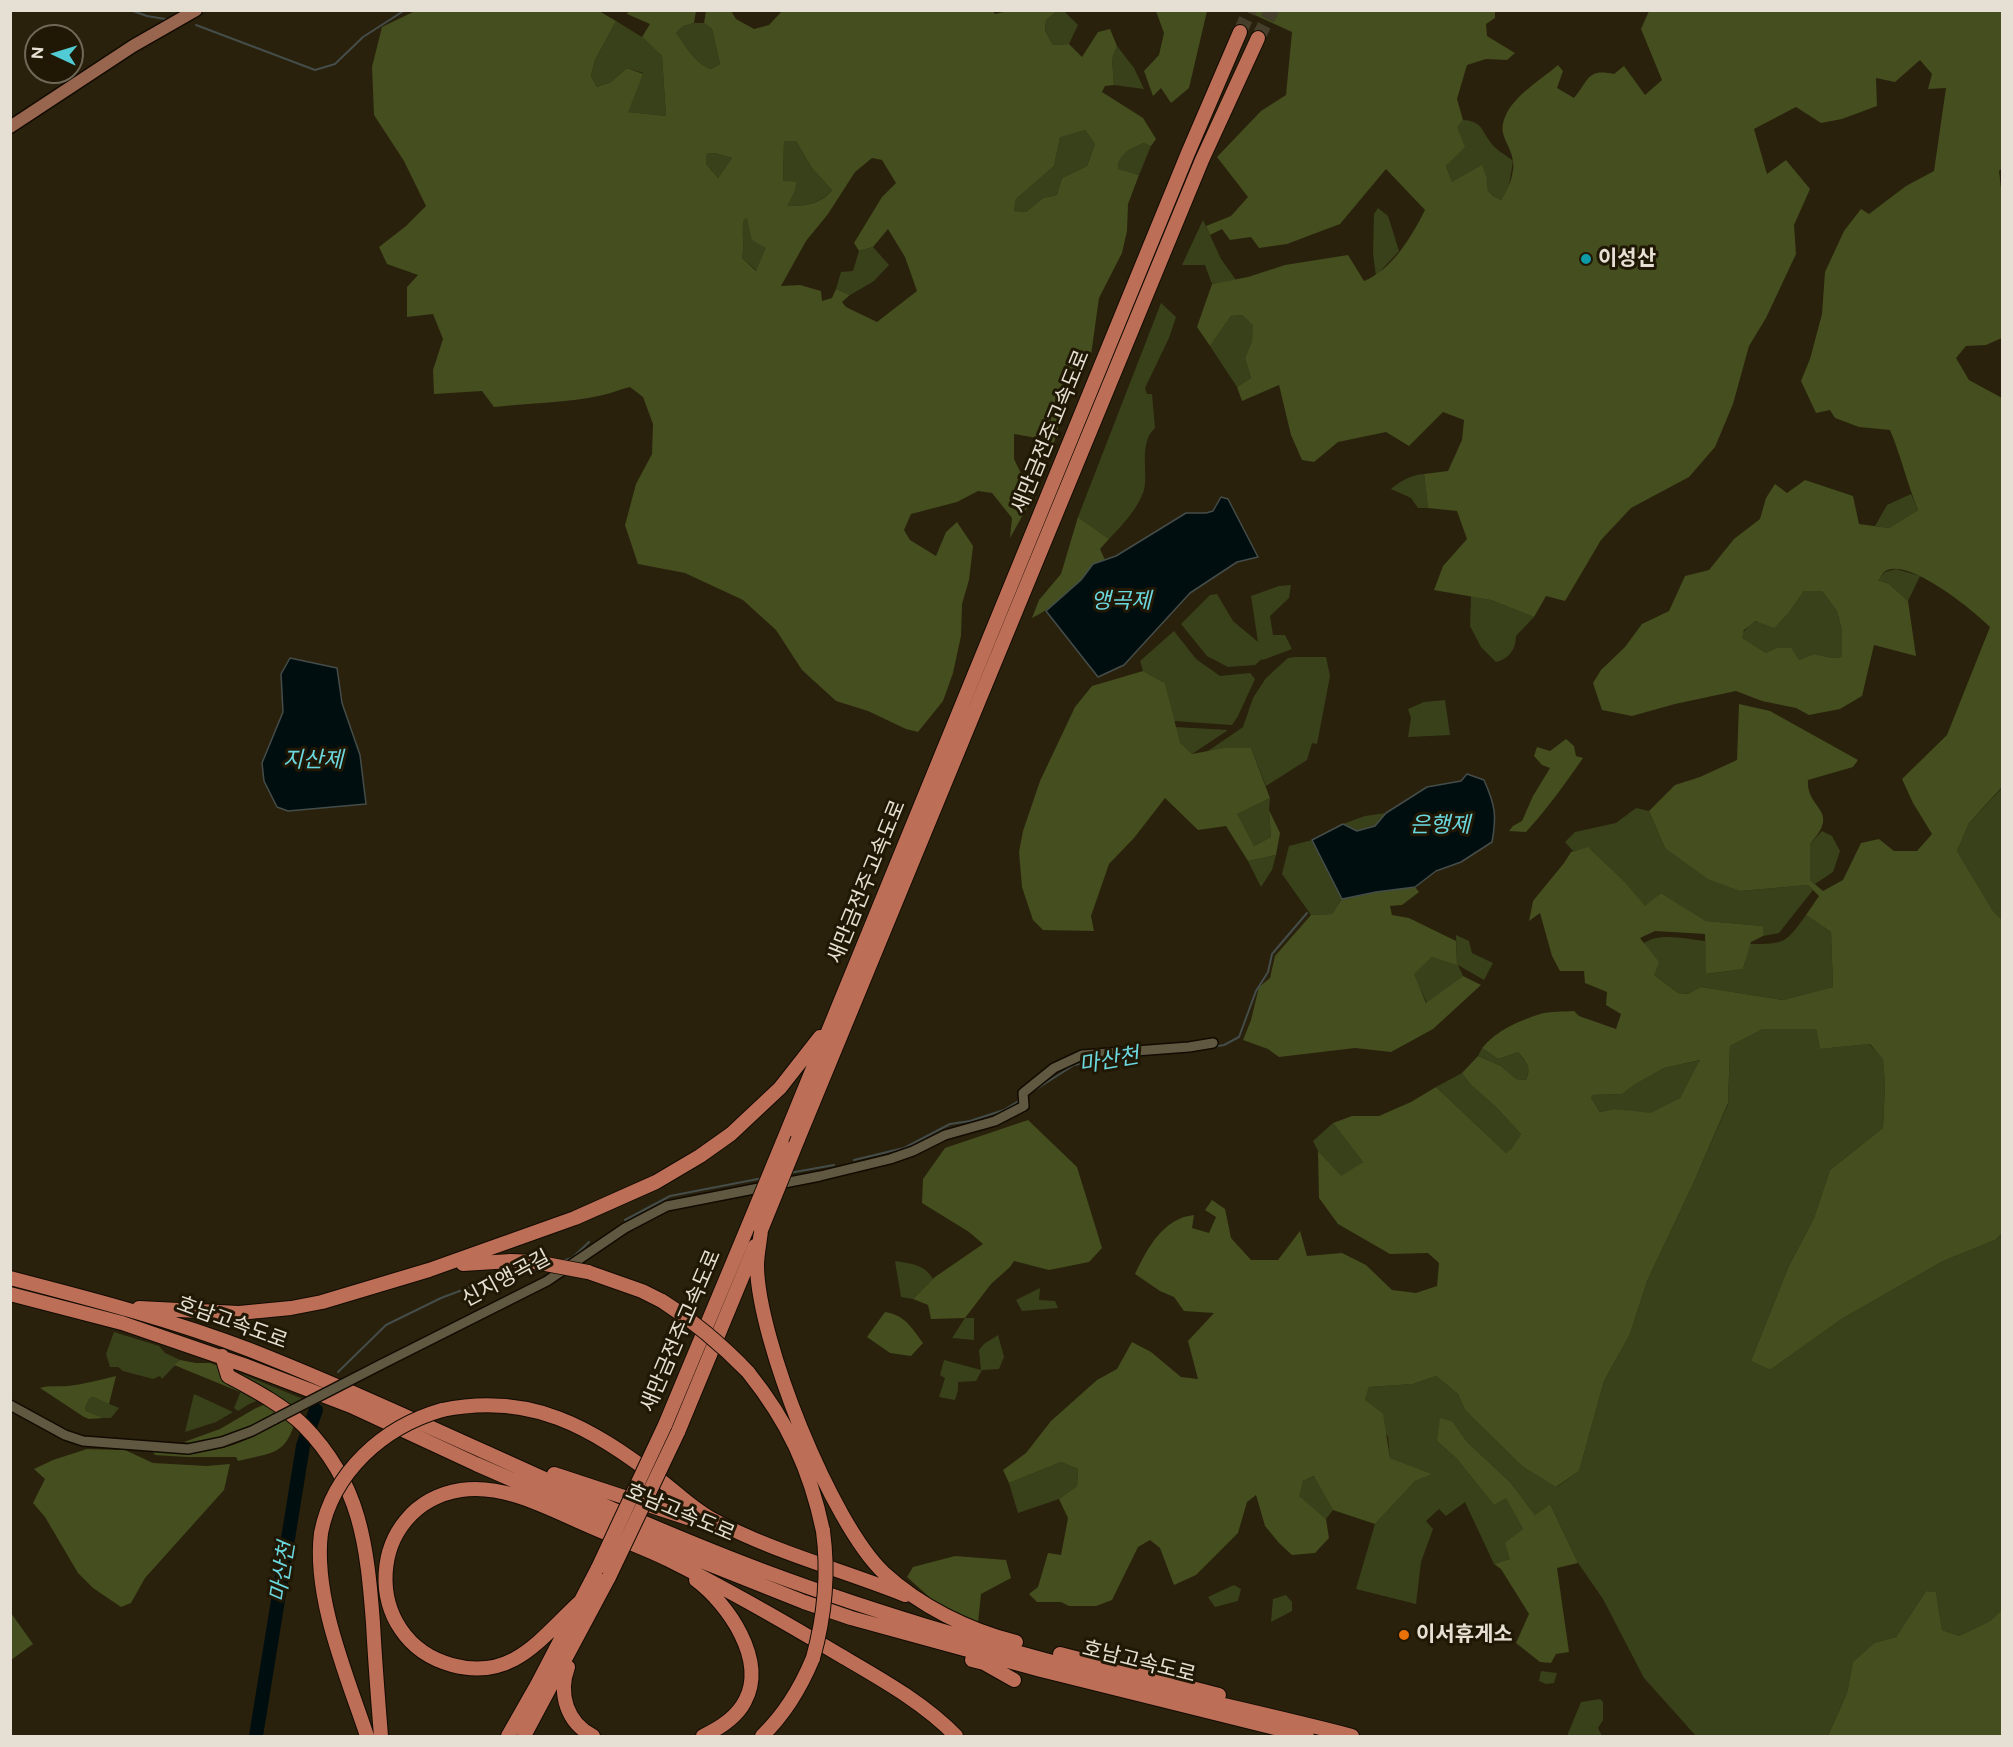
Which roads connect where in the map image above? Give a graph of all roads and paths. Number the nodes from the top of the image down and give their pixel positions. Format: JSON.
{"nodes":[{"id":1,"x":196,"y":10,"type":"edge"},
{"id":2,"x":1240,"y":32,"type":"tunnel mouth"},
{"id":3,"x":1258,"y":38,"type":"tunnel mouth"},
{"id":4,"x":10,"y":127,"type":"edge"},
{"id":5,"x":834,"y":1018,"type":"junction"},
{"id":6,"x":1213,"y":1043,"type":"dead end"},
{"id":7,"x":761,"y":1230,"type":"junction"},
{"id":8,"x":429,"y":1270,"type":"junction"},
{"id":9,"x":10,"y":1278,"type":"edge"},
{"id":10,"x":10,"y":1294,"type":"edge"},
{"id":11,"x":121,"y":1308,"type":"junction"},
{"id":12,"x":222,"y":1356,"type":"junction"},
{"id":13,"x":10,"y":1405,"type":"edge"},
{"id":14,"x":276,"y":1412,"type":"junction"},
{"id":15,"x":476,"y":1447,"type":"junction"},
{"id":16,"x":446,"y":1450,"type":"junction"},
{"id":17,"x":526,"y":1499,"type":"junction"},
{"id":18,"x":752,"y":1539,"type":"junction"},
{"id":19,"x":668,"y":1559,"type":"junction"},
{"id":20,"x":603,"y":1573,"type":"junction"},
{"id":21,"x":582,"y":1600,"type":"junction"},
{"id":22,"x":921,"y":1601,"type":"junction"},
{"id":23,"x":851,"y":1618,"type":"junction"},
{"id":24,"x":578,"y":1638,"type":"junction"},
{"id":25,"x":1014,"y":1680,"type":"dead end"},
{"id":26,"x":1306,"y":1730,"type":"edge"},
{"id":27,"x":368,"y":1737,"type":"edge"},
{"id":28,"x":381,"y":1737,"type":"edge"},
{"id":29,"x":508,"y":1737,"type":"edge"},
{"id":30,"x":524,"y":1737,"type":"edge"},
{"id":31,"x":593,"y":1737,"type":"edge"},
{"id":32,"x":703,"y":1737,"type":"edge"},
{"id":33,"x":762,"y":1737,"type":"edge"},
{"id":34,"x":956,"y":1737,"type":"edge"},
{"id":35,"x":1352,"y":1737,"type":"edge"}],
"edges":[{"from":1,"to":4,"type":"main road"},
{"from":2,"to":5,"type":"highway","name":"새만금전주고속도로"},
{"from":3,"to":7,"type":"highway","name":"새만금전주고속도로","bridge":true},
{"from":5,"to":8,"type":"highway"},
{"from":5,"to":20,"type":"highway","name":"새만금전주고속도로","bridge":true},
{"from":6,"to":14,"type":"street","name":"신지앵곡길","bridge":true},
{"from":7,"to":20,"type":"highway","name":"새만금전주고속도로","bridge":true},
{"from":7,"to":22,"type":"highway"},
{"from":8,"to":11,"type":"highway"},
{"from":8,"to":33,"type":"highway","bridge":true},
{"from":9,"to":11,"type":"highway","name":"호남고속도로"},
{"from":10,"to":12,"type":"highway","name":"호남고속도로"},
{"from":11,"to":15,"type":"highway","name":"호남고속도로"},
{"from":12,"to":14,"type":"highway"},
{"from":12,"to":16,"type":"highway","name":"호남고속도로"},
{"from":13,"to":14,"type":"street","name":"신지앵곡길"},
{"from":14,"to":28,"type":"highway"},
{"from":15,"to":18,"type":"highway"},
{"from":15,"to":26,"type":"highway","name":"호남고속도로"},
{"from":16,"to":17,"type":"highway"},
{"from":16,"to":23,"type":"highway","name":"호남고속도로"},
{"from":17,"to":19,"type":"highway"},
{"from":17,"to":21,"type":"highway"},
{"from":18,"to":22,"type":"highway"},
{"from":18,"to":27,"type":"highway","bridge":true},
{"from":19,"to":32,"type":"highway"},
{"from":19,"to":34,"type":"highway"},
{"from":20,"to":21,"type":"highway","name":"새만금전주고속도로"},
{"from":20,"to":24,"type":"highway","name":"새만금전주고속도로"},
{"from":21,"to":29,"type":"highway","name":"새만금전주고속도로"},
{"from":22,"to":26,"type":"highway"},
{"from":23,"to":25,"type":"highway"},
{"from":23,"to":26,"type":"highway","name":"호남고속도로"},
{"from":24,"to":30,"type":"highway","name":"새만금전주고속도로"},
{"from":24,"to":31,"type":"highway"},
{"from":26,"to":35,"type":"highway","name":"호남고속도로"}]}
